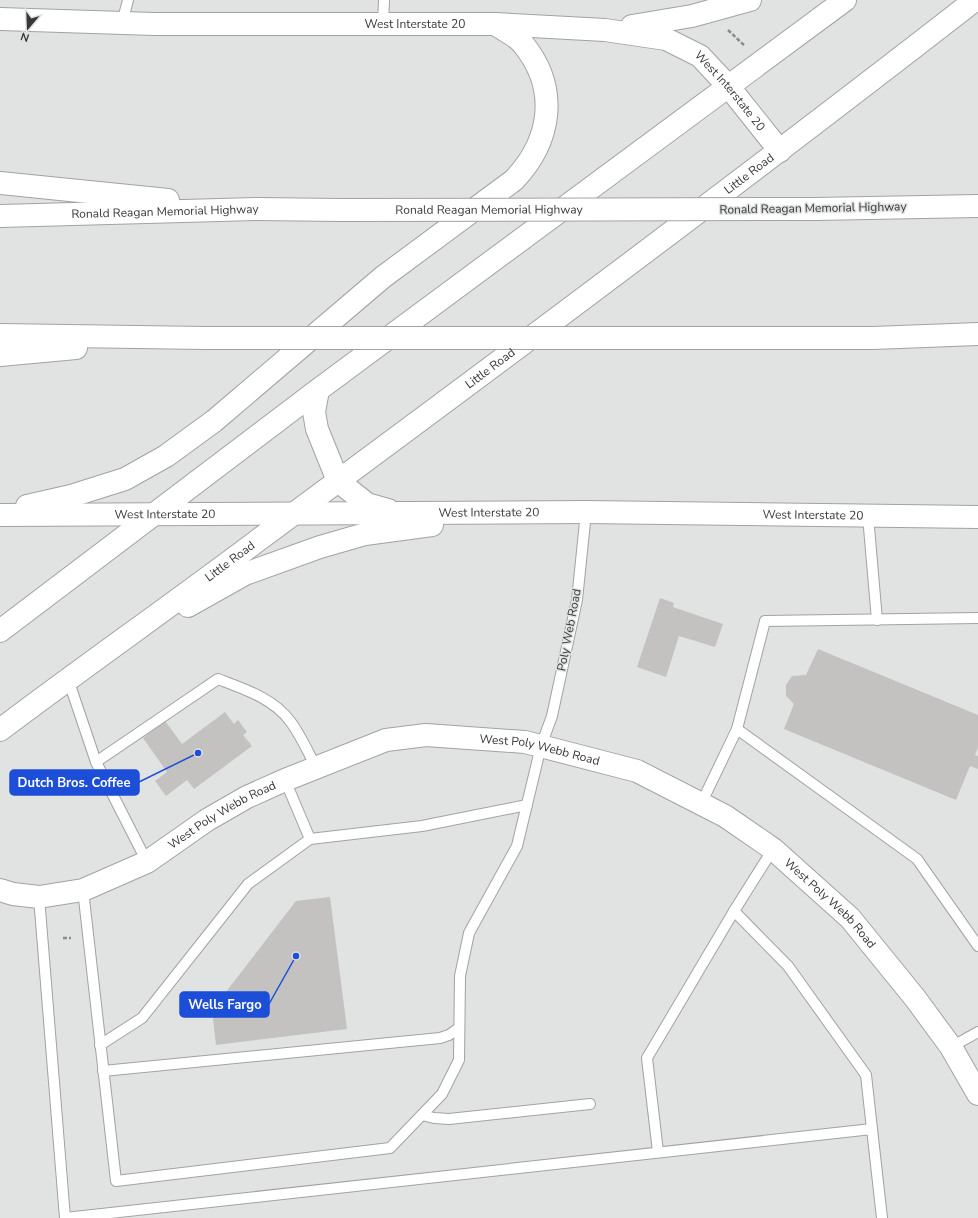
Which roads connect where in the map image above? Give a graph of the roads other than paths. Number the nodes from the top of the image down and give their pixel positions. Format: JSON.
{"nodes":[{"id":1,"x":128,"y":0,"type":"edge"},
{"id":2,"x":384,"y":0,"type":"edge"},
{"id":3,"x":750,"y":0,"type":"edge"},
{"id":4,"x":845,"y":0,"type":"edge"},
{"id":5,"x":975,"y":0,"type":"edge"},
{"id":6,"x":0,"y":19,"type":"edge"},
{"id":7,"x":122,"y":23,"type":"junction"},
{"id":8,"x":383,"y":24,"type":"junction"},
{"id":9,"x":495,"y":24,"type":"junction"},
{"id":10,"x":605,"y":30,"type":"junction"},
{"id":11,"x":729,"y":87,"type":"junction"},
{"id":12,"x":780,"y":151,"type":"junction"},
{"id":13,"x":0,"y":183,"type":"edge"},
{"id":14,"x":978,"y":206,"type":"edge"},
{"id":15,"x":257,"y":209,"type":"junction"},
{"id":16,"x":0,"y":216,"type":"edge"},
{"id":17,"x":978,"y":334,"type":"edge"},
{"id":18,"x":0,"y":335,"type":"edge"},
{"id":19,"x":184,"y":338,"type":"junction"},
{"id":20,"x":873,"y":338,"type":"junction"},
{"id":21,"x":978,"y":350,"type":"edge"},
{"id":22,"x":0,"y":355,"type":"edge"},
{"id":23,"x":318,"y":390,"type":"junction"},
{"id":24,"x":338,"y":481,"type":"junction"},
{"id":25,"x":0,"y":512,"type":"edge"},
{"id":26,"x":586,"y":512,"type":"junction"},
{"id":27,"x":527,"y":513,"type":"junction"},
{"id":28,"x":293,"y":514,"type":"junction"},
{"id":29,"x":403,"y":514,"type":"junction"},
{"id":30,"x":0,"y":515,"type":"edge"},
{"id":31,"x":151,"y":515,"type":"junction"},
{"id":32,"x":868,"y":516,"type":"junction"},
{"id":33,"x":978,"y":517,"type":"edge"},
{"id":34,"x":978,"y":618,"type":"edge"},
{"id":35,"x":877,"y":620,"type":"junction"},
{"id":36,"x":0,"y":631,"type":"edge"},
{"id":37,"x":90,"y":662,"type":"junction"},
{"id":38,"x":68,"y":679,"type":"junction"},
{"id":39,"x":738,"y":729,"type":"junction"},
{"id":40,"x":0,"y":730,"type":"edge"},
{"id":41,"x":541,"y":746,"type":"junction"},
{"id":42,"x":96,"y":762,"type":"junction"},
{"id":43,"x":316,"y":767,"type":"junction"},
{"id":44,"x":285,"y":780,"type":"junction"},
{"id":45,"x":701,"y":804,"type":"junction"},
{"id":46,"x":527,"y":805,"type":"junction"},
{"id":47,"x":310,"y":840,"type":"junction"},
{"id":48,"x":773,"y":849,"type":"junction"},
{"id":49,"x":148,"y":862,"type":"junction"},
{"id":50,"x":0,"y":890,"type":"edge"},
{"id":51,"x":83,"y":890,"type":"junction"},
{"id":52,"x":39,"y":897,"type":"junction"},
{"id":53,"x":734,"y":911,"type":"junction"},
{"id":54,"x":978,"y":946,"type":"edge"},
{"id":55,"x":459,"y":1028,"type":"junction"},
{"id":56,"x":978,"y":1032,"type":"edge"},
{"id":57,"x":100,"y":1045,"type":"junction"},
{"id":58,"x":951,"y":1047,"type":"junction"},
{"id":59,"x":103,"y":1074,"type":"junction"},
{"id":60,"x":978,"y":1094,"type":"edge"},
{"id":61,"x":590,"y":1104,"type":"dead end"},
{"id":62,"x":422,"y":1115,"type":"junction"},
{"id":63,"x":872,"y":1129,"type":"junction"},
{"id":64,"x":658,"y":1152,"type":"junction"},
{"id":65,"x":62,"y":1218,"type":"edge"},
{"id":66,"x":66,"y":1218,"type":"edge"},
{"id":67,"x":882,"y":1218,"type":"edge"}],
"edges":[{"from":1,"to":7,"type":"lane"},
{"from":2,"to":8,"type":"lane"},
{"from":3,"to":10,"type":"main road"},
{"from":4,"to":11,"type":"main road"},
{"from":5,"to":12,"type":"main road","name":"Little Road"},
{"from":6,"to":7,"type":"main road","name":"West Interstate 20"},
{"from":7,"to":8,"type":"main road","name":"West Interstate 20"},
{"from":8,"to":9,"type":"main road","name":"West Interstate 20"},
{"from":9,"to":10,"type":"main road","name":"West Interstate 20"},
{"from":9,"to":25,"type":"main road"},
{"from":10,"to":11,"type":"main road","name":"West Interstate 20"},
{"from":11,"to":12,"type":"main road","name":"West Interstate 20"},
{"from":11,"to":23,"type":"main road"},
{"from":12,"to":24,"type":"main road","name":"Little Road"},
{"from":13,"to":15,"type":"main road"},
{"from":14,"to":15,"type":"main road","name":"Ronald Reagan Memorial Highway","bridge":true},
{"from":15,"to":16,"type":"main road","name":"Ronald Reagan Memorial Highway"},
{"from":17,"to":20,"type":"main road"},
{"from":18,"to":19,"type":"main road"},
{"from":19,"to":20,"type":"main road","bridge":true},
{"from":19,"to":22,"type":"main road"},
{"from":20,"to":21,"type":"main road"},
{"from":23,"to":24,"type":"main road"},
{"from":23,"to":31,"type":"main road"},
{"from":24,"to":28,"type":"main road","name":"Little Road"},
{"from":24,"to":29,"type":"main road"},
{"from":26,"to":27,"type":"main road","name":"West Interstate 20"},
{"from":26,"to":32,"type":"main road","name":"West Interstate 20"},
{"from":26,"to":41,"type":"lane","name":"Poly Web Road"},
{"from":27,"to":29,"type":"main road","name":"West Interstate 20"},
{"from":27,"to":37,"type":"main road"},
{"from":28,"to":29,"type":"main road","name":"West Interstate 20"},
{"from":28,"to":31,"type":"main road","name":"West Interstate 20"},
{"from":28,"to":37,"type":"main road","name":"Little Road"},
{"from":30,"to":31,"type":"main road","name":"West Interstate 20"},
{"from":31,"to":36,"type":"main road"},
{"from":32,"to":33,"type":"main road","name":"West Interstate 20"},
{"from":32,"to":35,"type":"lane"},
{"from":34,"to":35,"type":"lane"},
{"from":35,"to":39,"type":"lane"},
{"from":37,"to":38,"type":"main road","name":"Little Road"},
{"from":38,"to":40,"type":"main road","name":"Little Road"},
{"from":38,"to":42,"type":"lane"},
{"from":39,"to":45,"type":"lane"},
{"from":39,"to":54,"type":"lane"},
{"from":41,"to":43,"type":"main road","name":"West Poly Webb Road"},
{"from":41,"to":45,"type":"main road","name":"West Poly Webb Road"},
{"from":41,"to":46,"type":"lane","name":"Poly Web Road"},
{"from":42,"to":43,"type":"lane"},
{"from":42,"to":49,"type":"lane"},
{"from":43,"to":44,"type":"main road","name":"West Poly Webb Road"},
{"from":44,"to":47,"type":"lane"},
{"from":44,"to":49,"type":"main road","name":"West Poly Webb Road"},
{"from":45,"to":48,"type":"main road","name":"West Poly Webb Road"},
{"from":46,"to":47,"type":"lane"},
{"from":46,"to":55,"type":"lane","name":"Poly Web Road"},
{"from":47,"to":57,"type":"lane"},
{"from":48,"to":53,"type":"lane"},
{"from":48,"to":58,"type":"main road","name":"West Poly Webb Road"},
{"from":49,"to":51,"type":"main road","name":"West Poly Webb Road"},
{"from":50,"to":52,"type":"main road","name":"West Poly Webb Road"},
{"from":51,"to":52,"type":"main road","name":"West Poly Webb Road"},
{"from":51,"to":57,"type":"lane"},
{"from":52,"to":66,"type":"lane"},
{"from":53,"to":63,"type":"lane"},
{"from":53,"to":64,"type":"lane"},
{"from":55,"to":59,"type":"lane"},
{"from":55,"to":62,"type":"lane","name":"Poly Web Road"},
{"from":56,"to":58,"type":"lane"},
{"from":57,"to":59,"type":"lane"},
{"from":58,"to":60,"type":"main road","name":"West Poly Webb Road"},
{"from":59,"to":62,"type":"lane","name":"Poly Web Road"},
{"from":61,"to":62,"type":"lane"},
{"from":63,"to":64,"type":"lane"},
{"from":63,"to":67,"type":"lane"},
{"from":64,"to":66,"type":"lane"},
{"from":65,"to":66,"type":"lane"}]}
